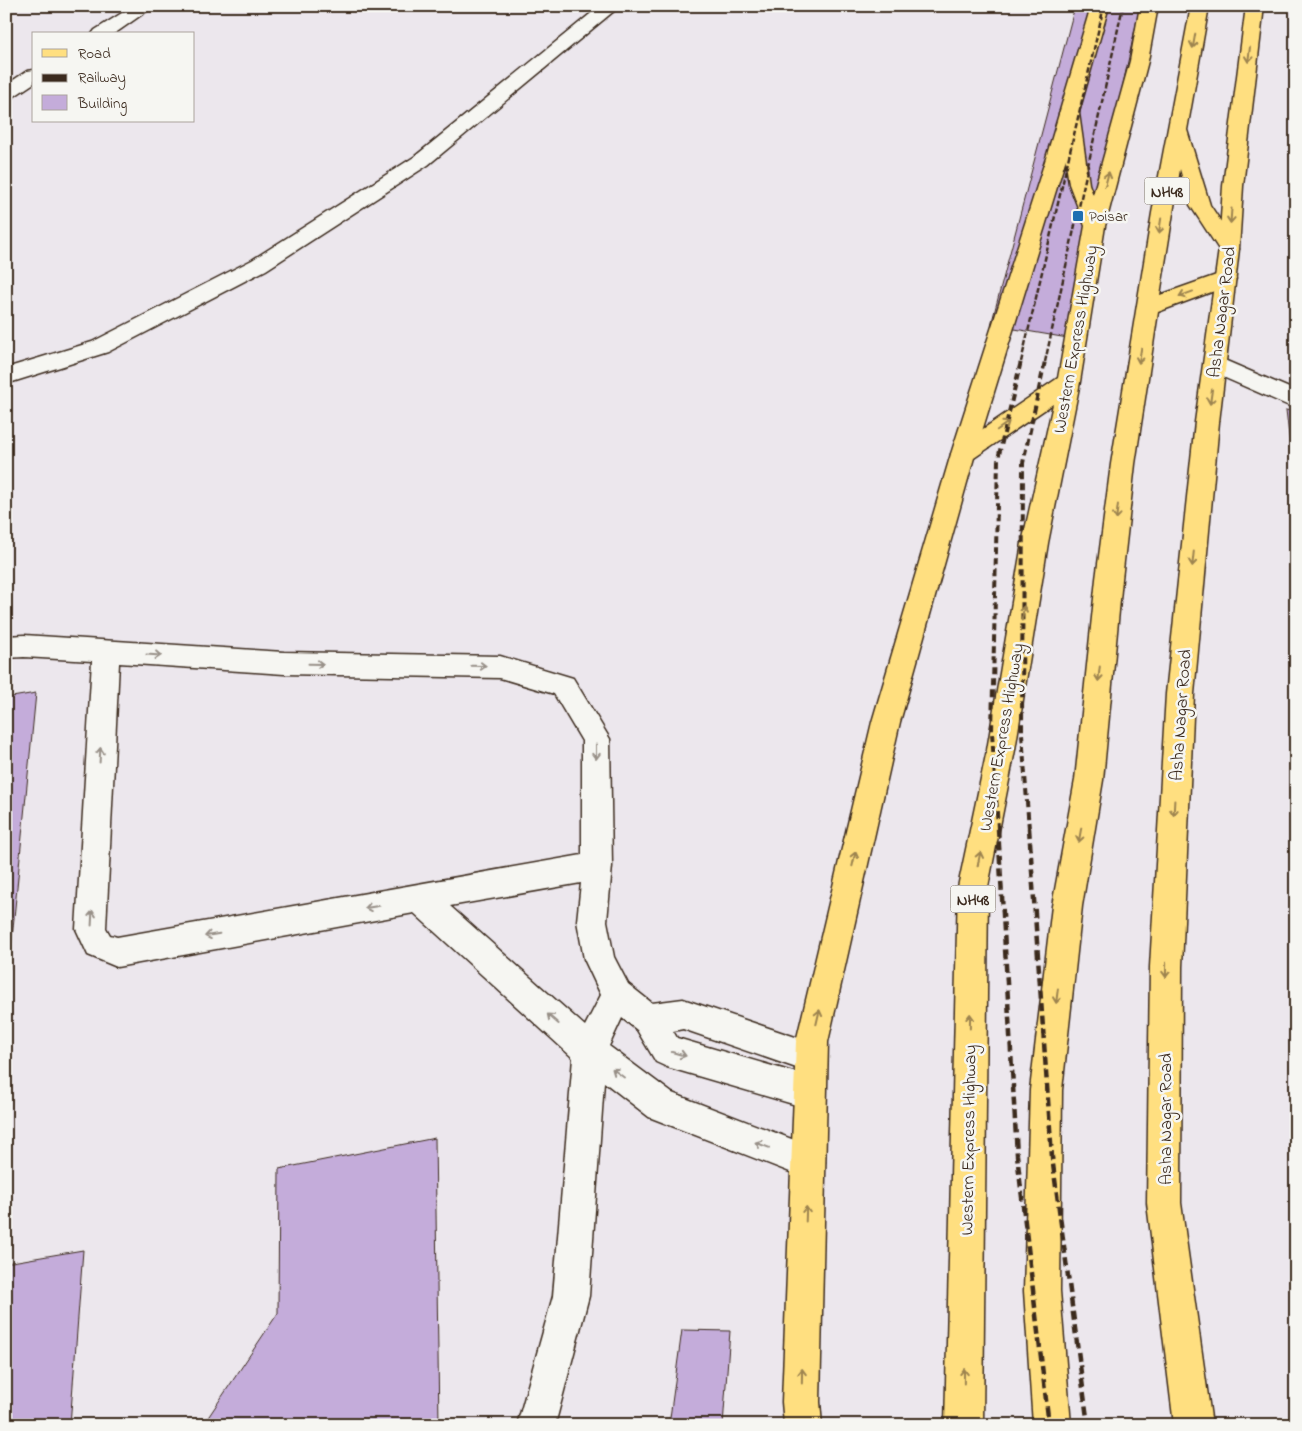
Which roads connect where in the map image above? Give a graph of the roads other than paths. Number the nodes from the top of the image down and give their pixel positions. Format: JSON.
{"nodes":[{"id":1,"x":145,"y":6,"type":"edge"},
{"id":2,"x":611,"y":6,"type":"edge"},
{"id":3,"x":1100,"y":6,"type":"edge"},
{"id":4,"x":1149,"y":6,"type":"edge"},
{"id":5,"x":1200,"y":6,"type":"edge"},
{"id":6,"x":1255,"y":6,"type":"edge"},
{"id":7,"x":104,"y":32,"type":"edge"},
{"id":8,"x":32,"y":77,"type":"edge"},
{"id":9,"x":6,"y":92,"type":"edge"},
{"id":10,"x":1069,"y":113,"type":"junction"},
{"id":11,"x":1179,"y":128,"type":"junction"},
{"id":12,"x":1095,"y":226,"type":"junction"},
{"id":13,"x":1229,"y":249,"type":"junction"},
{"id":14,"x":1226,"y":279,"type":"junction"},
{"id":15,"x":1147,"y":308,"type":"junction"},
{"id":16,"x":1215,"y":364,"type":"junction"},
{"id":17,"x":6,"y":376,"type":"edge"},
{"id":18,"x":1070,"y":382,"type":"junction"},
{"id":19,"x":1296,"y":401,"type":"edge"},
{"id":20,"x":963,"y":454,"type":"junction"},
{"id":21,"x":6,"y":647,"type":"edge"},
{"id":22,"x":106,"y":652,"type":"junction"},
{"id":23,"x":597,"y":866,"type":"junction"},
{"id":24,"x":420,"y":899,"type":"junction"},
{"id":25,"x":617,"y":995,"type":"junction"},
{"id":26,"x":648,"y":1019,"type":"junction"},
{"id":27,"x":590,"y":1051,"type":"junction"},
{"id":28,"x":811,"y":1057,"type":"junction"},
{"id":29,"x":810,"y":1093,"type":"junction"},
{"id":30,"x":808,"y":1162,"type":"junction"},
{"id":31,"x":536,"y":1425,"type":"edge"},
{"id":32,"x":802,"y":1425,"type":"edge"},
{"id":33,"x":964,"y":1425,"type":"edge"},
{"id":34,"x":1052,"y":1425,"type":"edge"},
{"id":35,"x":1193,"y":1425,"type":"edge"}],
"edges":[{"from":1,"to":7,"type":"street"},
{"from":2,"to":17,"type":"street"},
{"from":3,"to":10,"type":"main road"},
{"from":12,"to":4,"type":"main road","name":"Western Express Highway","number":"NH48","one_way":true},
{"from":5,"to":11,"type":"main road","number":"NH48","one_way":true},
{"from":6,"to":13,"type":"main road","name":"Asha Nagar Road","one_way":true},
{"from":8,"to":9,"type":"street"},
{"from":10,"to":12,"type":"main road"},
{"from":10,"to":20,"type":"main road"},
{"from":11,"to":13,"type":"main road"},
{"from":11,"to":15,"type":"main road","number":"NH48","one_way":true},
{"from":12,"to":18,"type":"main road","name":"Western Express Highway","number":"NH48"},
{"from":13,"to":14,"type":"main road","name":"Asha Nagar Road"},
{"from":14,"to":15,"type":"main road","one_way":true},
{"from":14,"to":16,"type":"main road","name":"Asha Nagar Road"},
{"from":15,"to":34,"type":"main road","number":"NH48","one_way":true},
{"from":16,"to":19,"type":"street"},
{"from":16,"to":35,"type":"main road","name":"Asha Nagar Road","one_way":true},
{"from":20,"to":18,"type":"main road","one_way":true},
{"from":33,"to":18,"type":"main road","name":"Western Express Highway","number":"NH48","one_way":true},
{"from":28,"to":20,"type":"main road","one_way":true},
{"from":21,"to":22,"type":"street"},
{"from":22,"to":23,"type":"street","one_way":true},
{"from":24,"to":22,"type":"street","one_way":true},
{"from":23,"to":24,"type":"street"},
{"from":23,"to":25,"type":"street"},
{"from":27,"to":24,"type":"street","one_way":true},
{"from":25,"to":26,"type":"street"},
{"from":25,"to":27,"type":"street"},
{"from":26,"to":28,"type":"street"},
{"from":26,"to":29,"type":"street","one_way":true},
{"from":30,"to":27,"type":"street","one_way":true},
{"from":27,"to":31,"type":"street"},
{"from":28,"to":29,"type":"main road"},
{"from":29,"to":30,"type":"main road"},
{"from":32,"to":30,"type":"main road","one_way":true}]}
